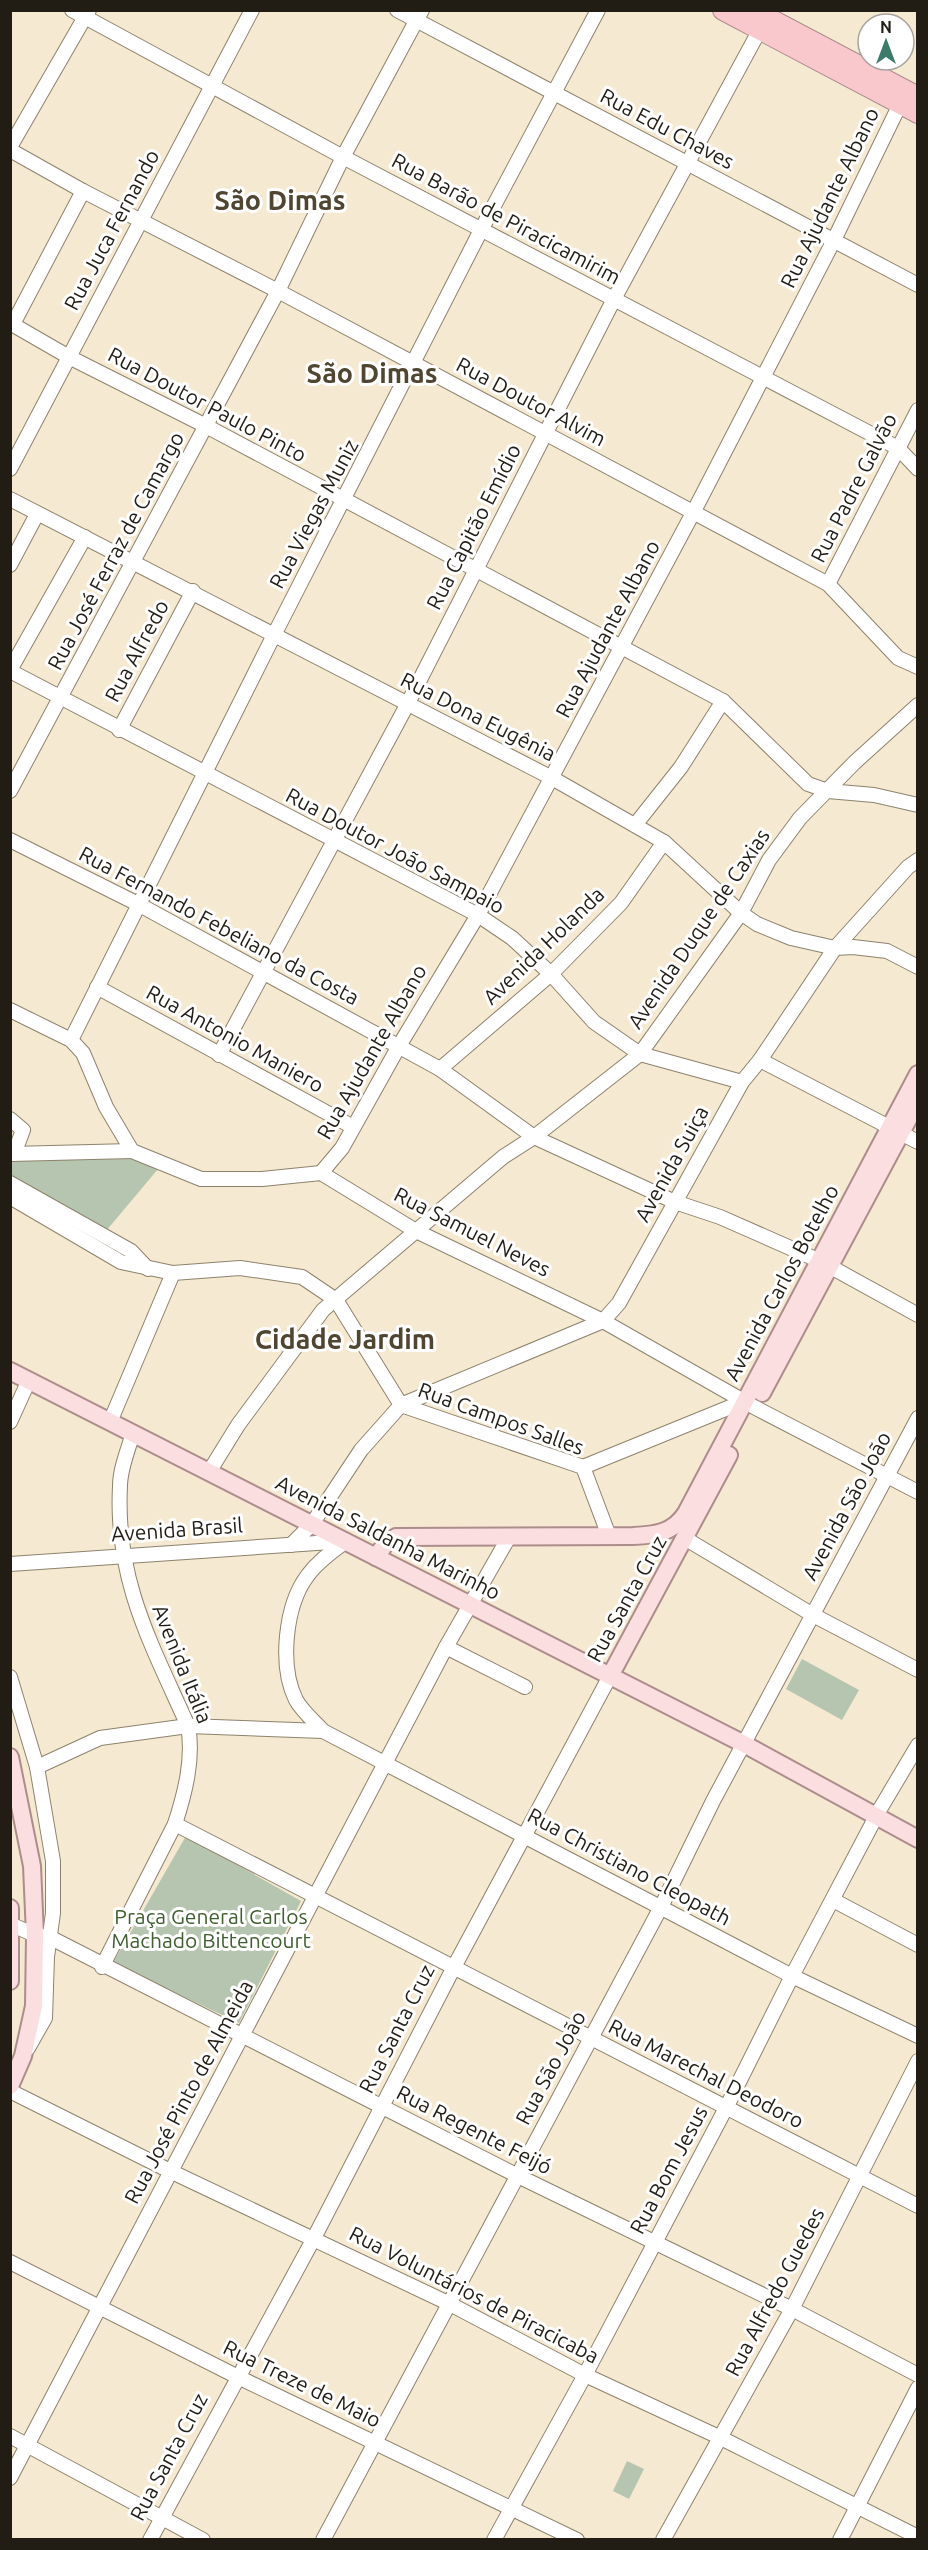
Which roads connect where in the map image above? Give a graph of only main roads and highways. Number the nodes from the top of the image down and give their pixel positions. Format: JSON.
{"nodes":[{"id":1,"x":723,"y":10,"type":"edge"},
{"id":2,"x":760,"y":19,"type":"edge"},
{"id":3,"x":910,"y":101,"type":"edge"},
{"id":4,"x":918,"y":1074,"type":"edge"},
{"id":5,"x":918,"y":1101,"type":"edge"},
{"id":6,"x":894,"y":1131,"type":"junction"},
{"id":7,"x":10,"y":1371,"type":"edge"},
{"id":8,"x":750,"y":1404,"type":"junction"},
{"id":9,"x":686,"y":1513,"type":"junction"},
{"id":10,"x":663,"y":1532,"type":"junction"},
{"id":11,"x":682,"y":1545,"type":"junction"},
{"id":12,"x":376,"y":1557,"type":"junction"},
{"id":13,"x":610,"y":1676,"type":"junction"},
{"id":14,"x":10,"y":1756,"type":"edge"},
{"id":15,"x":878,"y":1814,"type":"junction"},
{"id":16,"x":918,"y":1827,"type":"edge"},
{"id":17,"x":918,"y":1839,"type":"edge"},
{"id":18,"x":11,"y":1919,"type":"edge"},
{"id":19,"x":10,"y":1981,"type":"edge"},
{"id":20,"x":10,"y":2086,"type":"edge"}],
"edges":[{"from":1,"to":2,"type":"highway"},
{"from":2,"to":3,"type":"highway"},
{"from":4,"to":6,"type":"main road","name":"Avenida Carlos Botelho"},
{"from":5,"to":6,"type":"main road","name":"Avenida Carlos Botelho"},
{"from":6,"to":8,"type":"main road","name":"Avenida Carlos Botelho"},
{"from":7,"to":12,"type":"main road","name":"Avenida Saldanha Marinho"},
{"from":8,"to":9,"type":"main road","name":"Avenida Carlos Botelho"},
{"from":8,"to":11,"type":"main road","name":"Avenida Carlos Botelho"},
{"from":9,"to":10,"type":"main road"},
{"from":9,"to":11,"type":"main road"},
{"from":10,"to":11,"type":"main road"},
{"from":10,"to":12,"type":"main road"},
{"from":11,"to":13,"type":"main road","name":"Rua Santa Cruz"},
{"from":12,"to":13,"type":"main road","name":"Avenida Saldanha Marinho"},
{"from":13,"to":15,"type":"main road","name":"Avenida Saldanha Marinho"},
{"from":14,"to":20,"type":"main road"},
{"from":15,"to":16,"type":"main road","name":"Avenida Saldanha Marinho"},
{"from":15,"to":17,"type":"main road","name":"Avenida Saldanha Marinho"},
{"from":18,"to":19,"type":"main road"}]}
